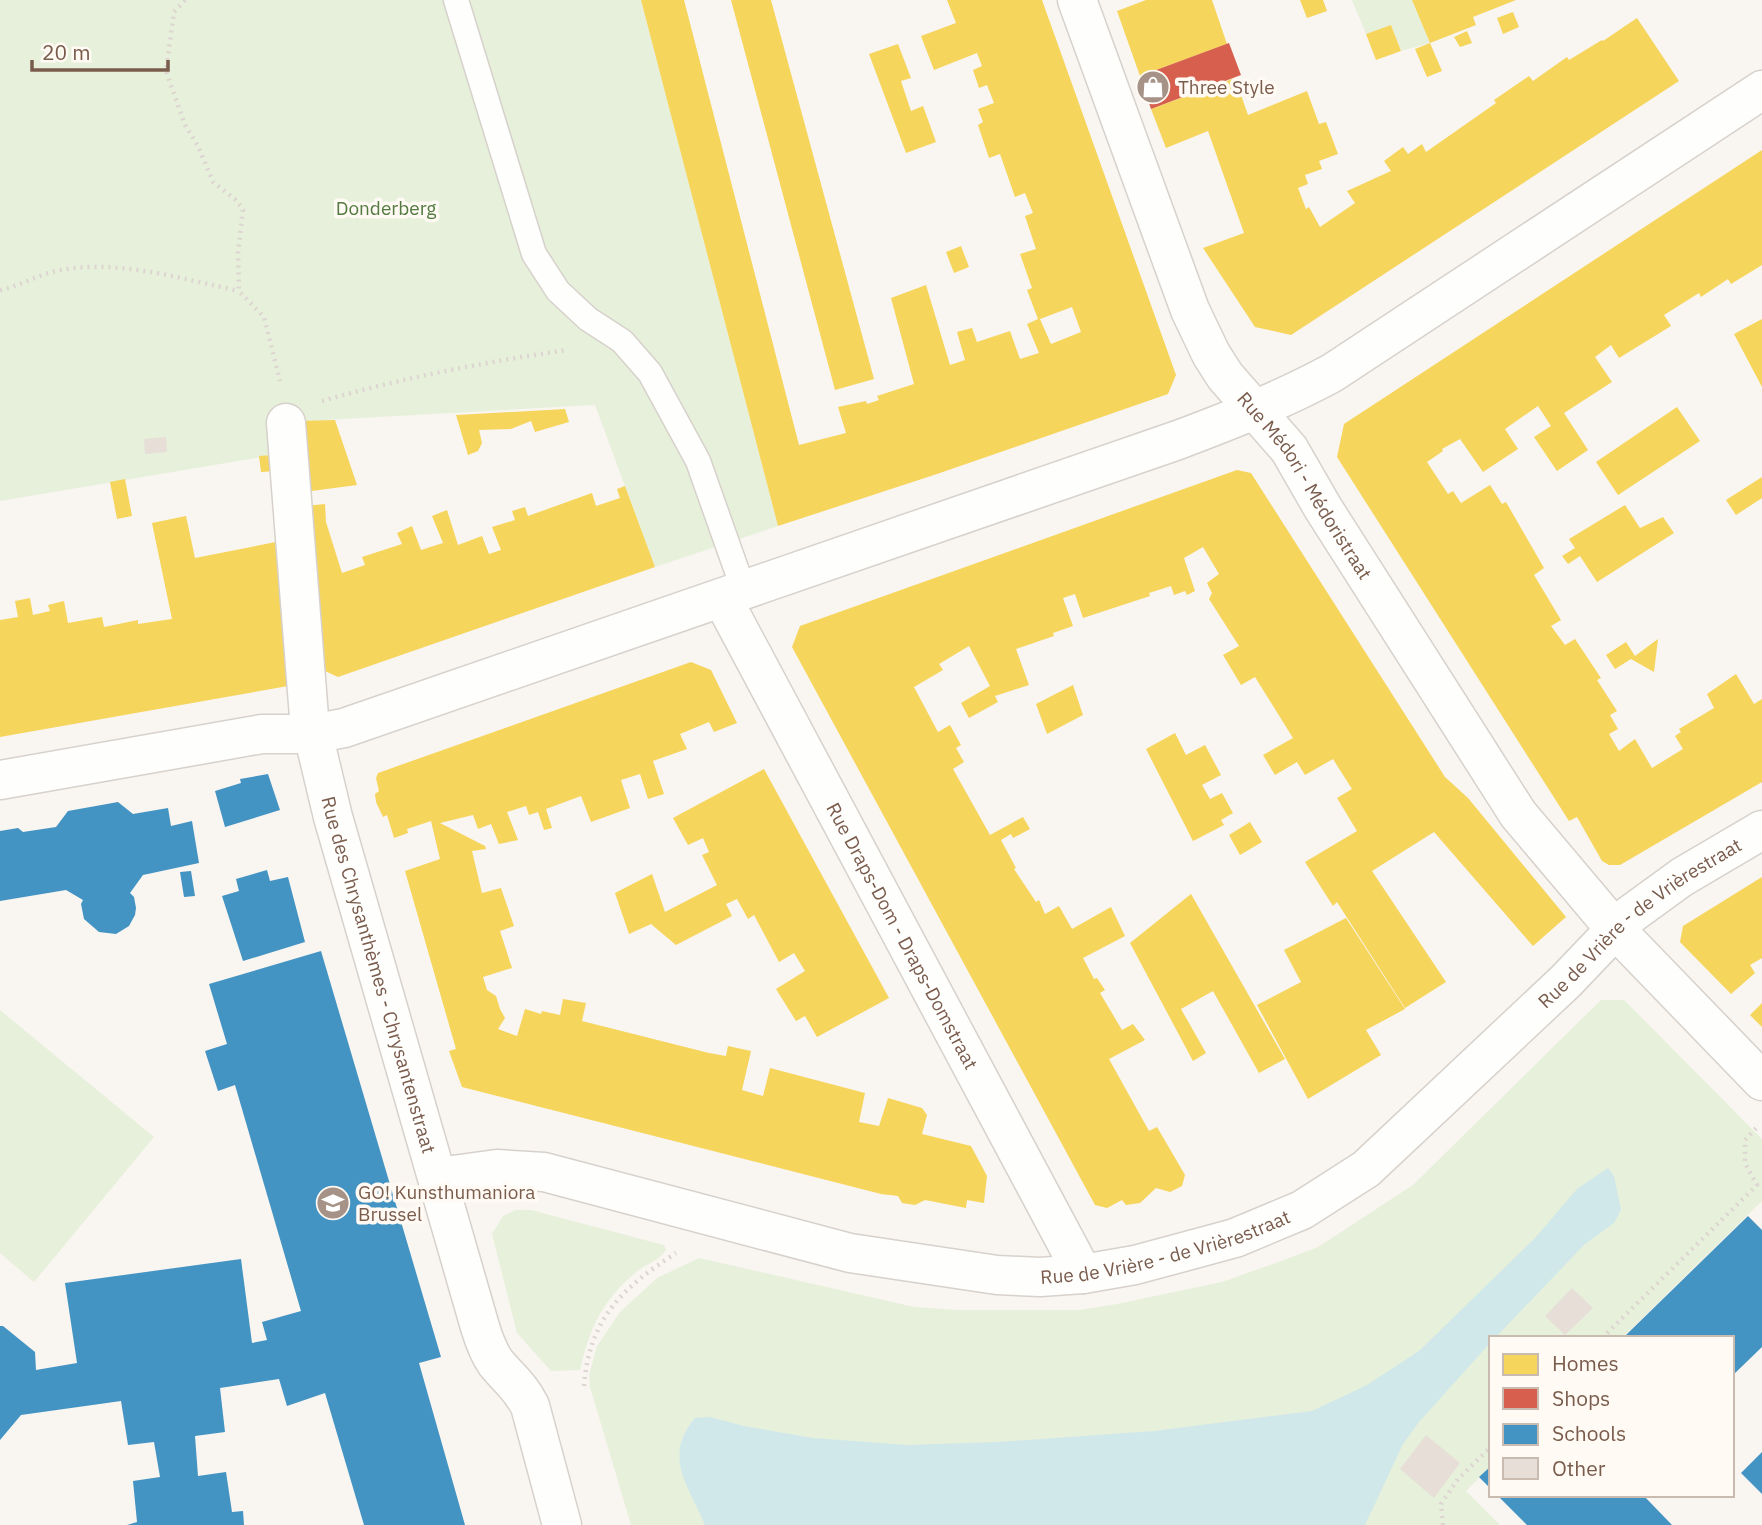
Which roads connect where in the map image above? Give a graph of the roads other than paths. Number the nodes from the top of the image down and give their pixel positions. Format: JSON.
{"nodes":[{"id":1,"x":456,"y":0,"type":"edge"},
{"id":2,"x":1077,"y":0,"type":"edge"},
{"id":3,"x":1762,"y":90,"type":"edge"},
{"id":4,"x":1255,"y":410,"type":"junction"},
{"id":5,"x":285,"y":417,"type":"road end"},
{"id":6,"x":733,"y":595,"type":"junction"},
{"id":7,"x":312,"y":734,"type":"junction"},
{"id":8,"x":0,"y":780,"type":"edge"},
{"id":9,"x":1762,"y":830,"type":"edge"},
{"id":10,"x":1615,"y":929,"type":"junction"},
{"id":11,"x":1762,"y":1082,"type":"edge"},
{"id":12,"x":438,"y":1177,"type":"junction"},
{"id":13,"x":1083,"y":1274,"type":"junction"},
{"id":14,"x":562,"y":1525,"type":"edge"}],
"edges":[{"from":1,"to":6,"type":"lane"},
{"from":2,"to":4,"type":"street","name":"Rue Médori - Médoristraat"},
{"from":3,"to":4,"type":"street"},
{"from":4,"to":6,"type":"street"},
{"from":4,"to":10,"type":"street","name":"Rue Médori - Médoristraat"},
{"from":5,"to":7,"type":"street","name":"Rue des Chrysanthèmes - Chrysantenstraat"},
{"from":6,"to":7,"type":"street"},
{"from":6,"to":13,"type":"street","name":"Rue Draps-Dom - Draps-Domstraat"},
{"from":7,"to":8,"type":"street"},
{"from":7,"to":12,"type":"street","name":"Rue des Chrysanthèmes - Chrysantenstraat"},
{"from":9,"to":10,"type":"street","name":"Rue de Vrière - de Vrièrestraat"},
{"from":10,"to":11,"type":"street","name":"Rue Médori - Médoristraat"},
{"from":10,"to":13,"type":"street","name":"Rue de Vrière - de Vrièrestraat"},
{"from":12,"to":13,"type":"street","name":"Rue de Vrière - de Vrièrestraat"},
{"from":12,"to":14,"type":"street","name":"Rue des Chrysanthèmes - Chrysantenstraat"}]}
